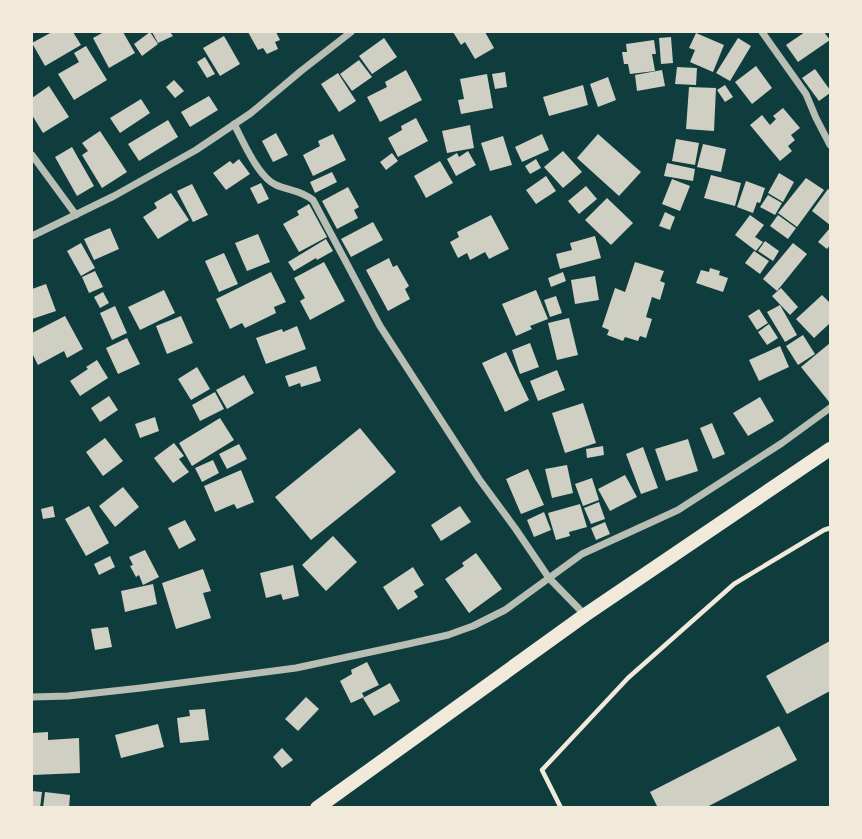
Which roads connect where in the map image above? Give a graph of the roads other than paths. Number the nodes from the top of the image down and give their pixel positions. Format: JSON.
{"nodes":[{"id":1,"x":349,"y":32,"type":"edge"},
{"id":2,"x":762,"y":32,"type":"edge"},
{"id":3,"x":234,"y":124,"type":"junction"},
{"id":4,"x":831,"y":145,"type":"edge"},
{"id":5,"x":32,"y":155,"type":"edge"},
{"id":6,"x":76,"y":215,"type":"junction"},
{"id":7,"x":32,"y":236,"type":"edge"},
{"id":8,"x":831,"y":408,"type":"edge"},
{"id":9,"x":831,"y":449,"type":"edge"},
{"id":10,"x":549,"y":578,"type":"junction"},
{"id":11,"x":585,"y":615,"type":"junction"},
{"id":12,"x":32,"y":697,"type":"edge"},
{"id":13,"x":317,"y":807,"type":"edge"}],
"edges":[{"from":1,"to":3,"type":"street"},
{"from":2,"to":4,"type":"street"},
{"from":3,"to":6,"type":"street"},
{"from":3,"to":10,"type":"street"},
{"from":5,"to":6,"type":"street"},
{"from":6,"to":7,"type":"street"},
{"from":8,"to":10,"type":"street"},
{"from":9,"to":11,"type":"main road"},
{"from":10,"to":11,"type":"street"},
{"from":10,"to":12,"type":"street"},
{"from":11,"to":13,"type":"main road"}]}
